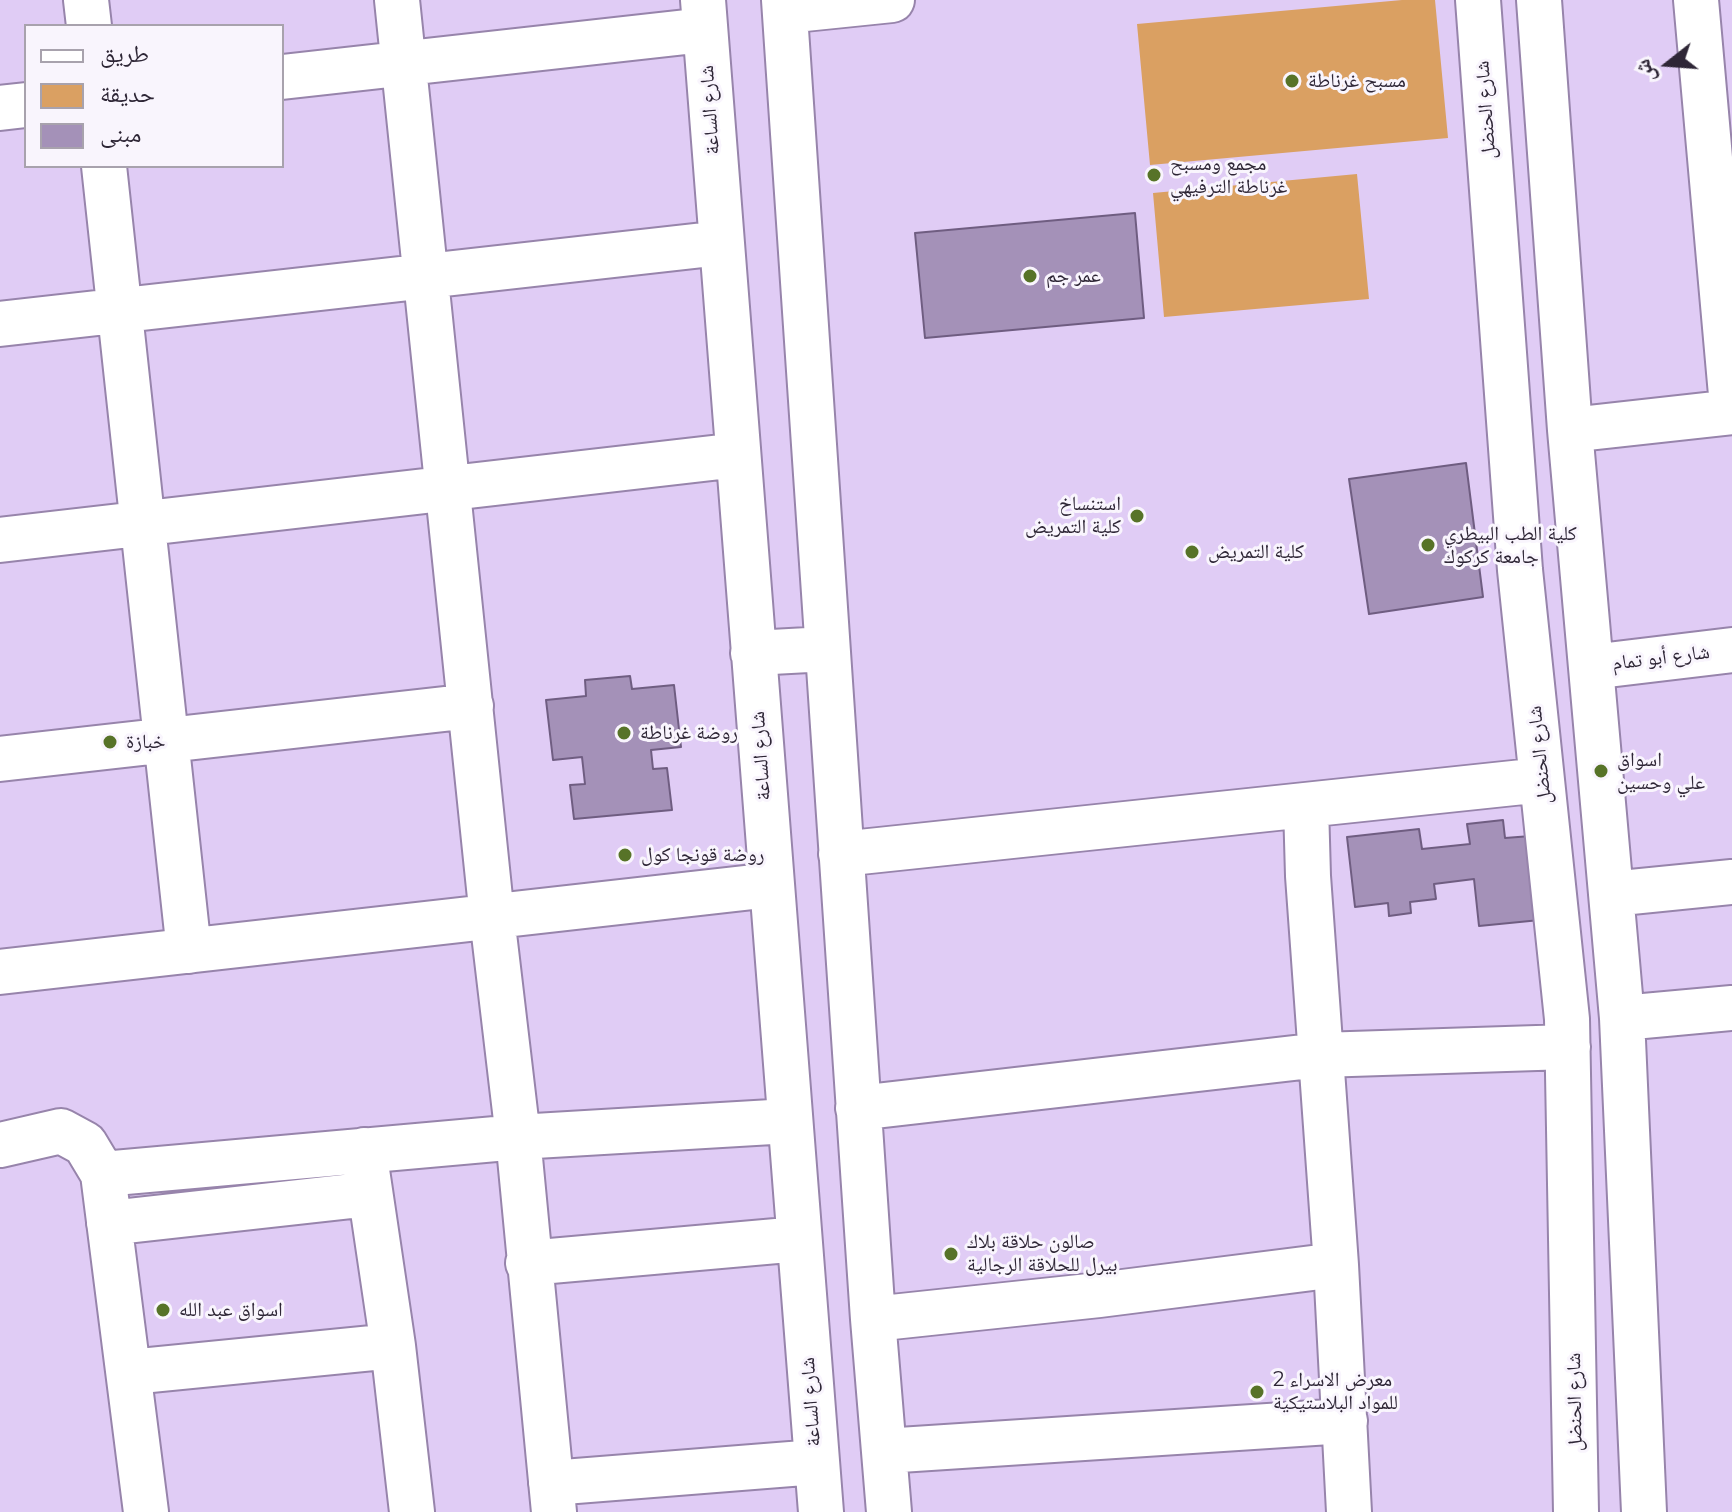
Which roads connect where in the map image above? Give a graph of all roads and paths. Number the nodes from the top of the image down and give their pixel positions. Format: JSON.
{"nodes":[{"id":1,"x":86,"y":0,"type":"edge"},
{"id":2,"x":397,"y":0,"type":"edge"},
{"id":3,"x":892,"y":0,"type":"edge"},
{"id":4,"x":1478,"y":0,"type":"edge"},
{"id":5,"x":1539,"y":0,"type":"edge"},
{"id":6,"x":1696,"y":0,"type":"edge"},
{"id":7,"x":784,"y":6,"type":"edge"},
{"id":8,"x":704,"y":15,"type":"edge"},
{"id":9,"x":89,"y":24,"type":"edge"},
{"id":10,"x":404,"y":64,"type":"junction"},
{"id":11,"x":284,"y":77,"type":"edge"},
{"id":12,"x":24,"y":105,"type":"edge"},
{"id":13,"x":0,"y":108,"type":"edge"},
{"id":14,"x":104,"y":168,"type":"edge"},
{"id":15,"x":721,"y":243,"type":"junction"},
{"id":16,"x":426,"y":276,"type":"junction"},
{"id":17,"x":120,"y":311,"type":"junction"},
{"id":18,"x":0,"y":324,"type":"edge"},
{"id":19,"x":1732,"y":406,"type":"edge"},
{"id":20,"x":1732,"y":412,"type":"edge"},
{"id":21,"x":1570,"y":430,"type":"junction"},
{"id":22,"x":738,"y":455,"type":"junction"},
{"id":23,"x":448,"y":489,"type":"junction"},
{"id":24,"x":143,"y":523,"type":"junction"},
{"id":25,"x":0,"y":540,"type":"edge"},
{"id":26,"x":1582,"y":567,"type":"junction"},
{"id":27,"x":1520,"y":570,"type":"junction"},
{"id":28,"x":827,"y":649,"type":"junction"},
{"id":29,"x":1732,"y":650,"type":"edge"},
{"id":30,"x":753,"y":653,"type":"junction"},
{"id":31,"x":1591,"y":667,"type":"junction"},
{"id":32,"x":471,"y":706,"type":"junction"},
{"id":33,"x":166,"y":740,"type":"junction"},
{"id":34,"x":0,"y":759,"type":"edge"},
{"id":35,"x":1542,"y":780,"type":"junction"},
{"id":36,"x":1306,"y":805,"type":"junction"},
{"id":37,"x":841,"y":854,"type":"junction"},
{"id":38,"x":1732,"y":882,"type":"edge"},
{"id":39,"x":771,"y":885,"type":"junction"},
{"id":40,"x":1611,"y":894,"type":"junction"},
{"id":41,"x":492,"y":917,"type":"junction"},
{"id":42,"x":189,"y":951,"type":"junction"},
{"id":43,"x":0,"y":972,"type":"edge"},
{"id":44,"x":1732,"y":1008,"type":"edge"},
{"id":45,"x":1622,"y":1018,"type":"junction"},
{"id":46,"x":1568,"y":1047,"type":"junction"},
{"id":47,"x":1320,"y":1055,"type":"junction"},
{"id":48,"x":858,"y":1108,"type":"junction"},
{"id":49,"x":789,"y":1121,"type":"junction"},
{"id":50,"x":518,"y":1137,"type":"junction"},
{"id":51,"x":0,"y":1145,"type":"edge"},
{"id":52,"x":364,"y":1150,"type":"junction"},
{"id":53,"x":103,"y":1174,"type":"junction"},
{"id":54,"x":370,"y":1194,"type":"junction"},
{"id":55,"x":109,"y":1223,"type":"junction"},
{"id":56,"x":799,"y":1239,"type":"junction"},
{"id":57,"x":528,"y":1263,"type":"junction"},
{"id":58,"x":1336,"y":1265,"type":"junction"},
{"id":59,"x":873,"y":1319,"type":"junction"},
{"id":60,"x":393,"y":1346,"type":"junction"},
{"id":61,"x":130,"y":1372,"type":"junction"},
{"id":62,"x":1345,"y":1421,"type":"junction"},
{"id":63,"x":884,"y":1451,"type":"junction"},
{"id":64,"x":816,"y":1462,"type":"junction"},
{"id":65,"x":1576,"y":1496,"type":"edge"},
{"id":66,"x":553,"y":1497,"type":"edge"},
{"id":67,"x":1642,"y":1498,"type":"edge"},
{"id":68,"x":146,"y":1512,"type":"edge"},
{"id":69,"x":412,"y":1512,"type":"edge"},
{"id":70,"x":821,"y":1512,"type":"edge"},
{"id":71,"x":889,"y":1512,"type":"edge"},
{"id":72,"x":1349,"y":1512,"type":"edge"}],
"edges":[{"from":1,"to":9,"type":"street"},
{"from":2,"to":10,"type":"street"},
{"from":3,"to":7,"type":"street"},
{"from":4,"to":27,"type":"street","name":"شارع الحنضل"},
{"from":5,"to":21,"type":"street"},
{"from":6,"to":19,"type":"street"},
{"from":7,"to":28,"type":"street"},
{"from":8,"to":10,"type":"street"},
{"from":8,"to":15,"type":"street","name":"شارع الساعة"},
{"from":10,"to":11,"type":"street"},
{"from":10,"to":16,"type":"street"},
{"from":12,"to":13,"type":"street"},
{"from":14,"to":17,"type":"street"},
{"from":15,"to":16,"type":"street"},
{"from":15,"to":22,"type":"street","name":"شارع الساعة"},
{"from":16,"to":17,"type":"street"},
{"from":16,"to":23,"type":"street"},
{"from":17,"to":18,"type":"street"},
{"from":17,"to":24,"type":"street"},
{"from":20,"to":21,"type":"street"},
{"from":21,"to":26,"type":"street"},
{"from":22,"to":23,"type":"street"},
{"from":22,"to":30,"type":"street","name":"شارع الساعة"},
{"from":23,"to":24,"type":"street"},
{"from":23,"to":32,"type":"street"},
{"from":24,"to":25,"type":"street"},
{"from":24,"to":33,"type":"street"},
{"from":26,"to":27,"type":"street"},
{"from":26,"to":31,"type":"street"},
{"from":27,"to":35,"type":"street","name":"شارع الحنضل"},
{"from":28,"to":30,"type":"street"},
{"from":28,"to":37,"type":"street"},
{"from":29,"to":31,"type":"street","name":"شارع أبو تمام"},
{"from":30,"to":39,"type":"street","name":"شارع الساعة"},
{"from":31,"to":40,"type":"street"},
{"from":32,"to":33,"type":"street"},
{"from":32,"to":41,"type":"street"},
{"from":33,"to":34,"type":"street"},
{"from":33,"to":42,"type":"street"},
{"from":35,"to":36,"type":"street"},
{"from":35,"to":46,"type":"street","name":"شارع الحنضل"},
{"from":36,"to":37,"type":"street"},
{"from":36,"to":47,"type":"street"},
{"from":37,"to":48,"type":"street"},
{"from":38,"to":40,"type":"street"},
{"from":39,"to":41,"type":"street"},
{"from":39,"to":49,"type":"street","name":"شارع الساعة"},
{"from":40,"to":45,"type":"street"},
{"from":41,"to":42,"type":"street"},
{"from":41,"to":50,"type":"street"},
{"from":42,"to":43,"type":"street"},
{"from":44,"to":45,"type":"street"},
{"from":45,"to":67,"type":"street"},
{"from":46,"to":47,"type":"street"},
{"from":46,"to":65,"type":"street","name":"شارع الحنضل"},
{"from":47,"to":48,"type":"street"},
{"from":47,"to":58,"type":"street"},
{"from":48,"to":59,"type":"street"},
{"from":49,"to":50,"type":"street"},
{"from":49,"to":56,"type":"street","name":"شارع الساعة"},
{"from":50,"to":52,"type":"street"},
{"from":50,"to":57,"type":"street"},
{"from":51,"to":53,"type":"street"},
{"from":52,"to":53,"type":"street"},
{"from":52,"to":54,"type":"street"},
{"from":53,"to":55,"type":"street"},
{"from":54,"to":55,"type":"street"},
{"from":54,"to":60,"type":"street"},
{"from":55,"to":61,"type":"street"},
{"from":56,"to":57,"type":"street"},
{"from":56,"to":64,"type":"street","name":"شارع الساعة"},
{"from":57,"to":66,"type":"street"},
{"from":58,"to":59,"type":"street"},
{"from":58,"to":62,"type":"street"},
{"from":59,"to":63,"type":"street"},
{"from":60,"to":61,"type":"street"},
{"from":60,"to":69,"type":"street"},
{"from":61,"to":68,"type":"street"},
{"from":62,"to":63,"type":"street"},
{"from":62,"to":72,"type":"street"},
{"from":63,"to":71,"type":"street"},
{"from":64,"to":66,"type":"street"},
{"from":64,"to":70,"type":"street","name":"شارع الساعة"},
{"from":65,"to":67,"type":"street"}]}
